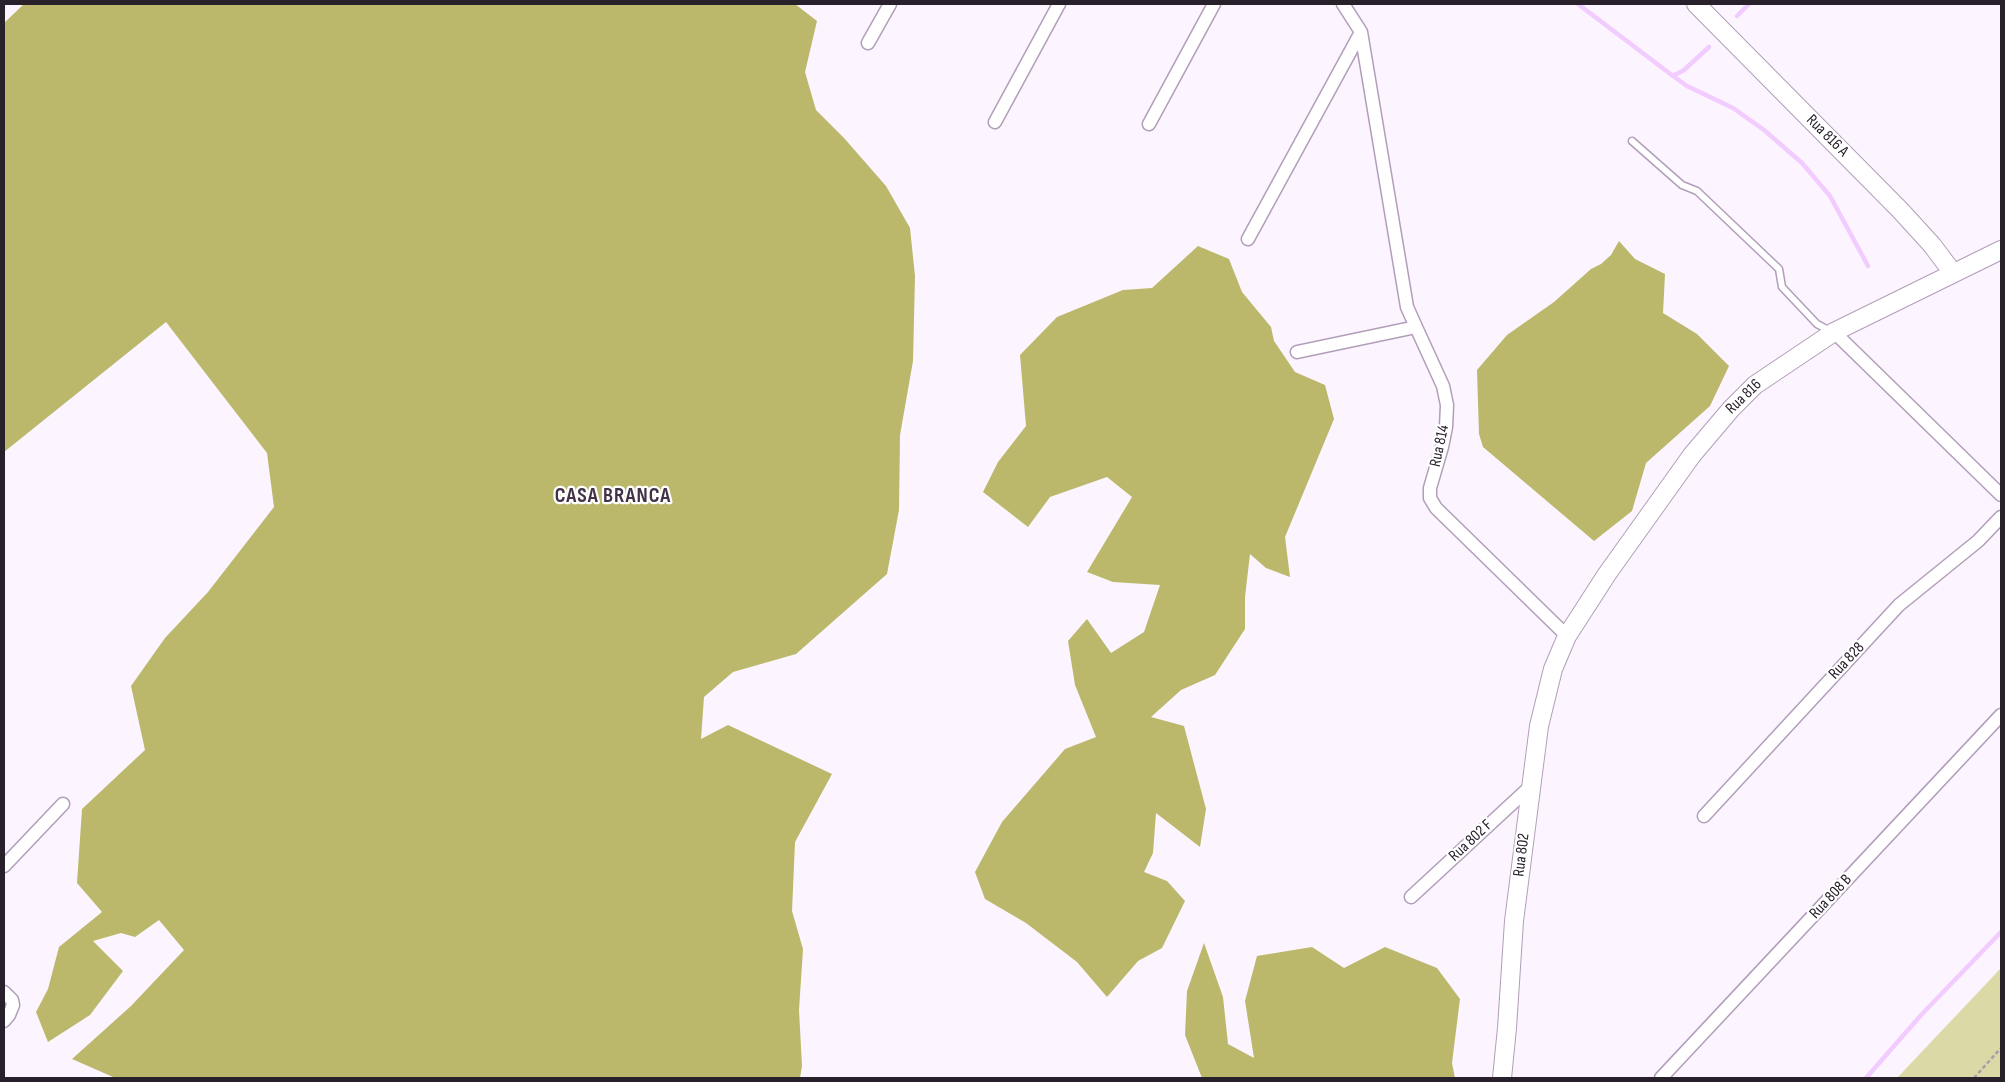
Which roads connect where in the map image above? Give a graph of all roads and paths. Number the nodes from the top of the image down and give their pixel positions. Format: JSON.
{"nodes":[{"id":1,"x":890,"y":4,"type":"edge"},
{"id":2,"x":1059,"y":4,"type":"edge"},
{"id":3,"x":1214,"y":4,"type":"edge"},
{"id":4,"x":1343,"y":4,"type":"edge"},
{"id":5,"x":1696,"y":4,"type":"edge"},
{"id":6,"x":1361,"y":32,"type":"junction"},
{"id":7,"x":868,"y":43,"type":"dead end"},
{"id":8,"x":995,"y":122,"type":"dead end"},
{"id":9,"x":1149,"y":124,"type":"dead end"},
{"id":10,"x":1632,"y":141,"type":"dead end"},
{"id":11,"x":1248,"y":239,"type":"dead end"},
{"id":12,"x":2001,"y":250,"type":"edge"},
{"id":13,"x":1954,"y":273,"type":"junction"},
{"id":14,"x":1416,"y":327,"type":"junction"},
{"id":15,"x":1834,"y":332,"type":"junction"},
{"id":16,"x":1297,"y":352,"type":"dead end"},
{"id":17,"x":2001,"y":495,"type":"edge"},
{"id":18,"x":2001,"y":517,"type":"edge"},
{"id":19,"x":1567,"y":636,"type":"junction"},
{"id":20,"x":2001,"y":715,"type":"edge"},
{"id":21,"x":1531,"y":786,"type":"junction"},
{"id":22,"x":63,"y":804,"type":"dead end"},
{"id":23,"x":1704,"y":816,"type":"dead end"},
{"id":24,"x":4,"y":866,"type":"edge"},
{"id":25,"x":1411,"y":897,"type":"dead end"},
{"id":26,"x":4,"y":992,"type":"edge"},
{"id":27,"x":4,"y":1021,"type":"edge"},
{"id":28,"x":2001,"y":1048,"type":"edge"},
{"id":29,"x":1502,"y":1078,"type":"edge"},
{"id":30,"x":1661,"y":1078,"type":"edge"},
{"id":31,"x":1974,"y":1078,"type":"edge"}],
"edges":[{"from":1,"to":7,"type":"street"},
{"from":2,"to":8,"type":"street"},
{"from":3,"to":9,"type":"street"},
{"from":4,"to":6,"type":"street"},
{"from":5,"to":13,"type":"main road","name":"Rua 816 A"},
{"from":6,"to":11,"type":"street"},
{"from":6,"to":14,"type":"street"},
{"from":10,"to":15,"type":"lane"},
{"from":12,"to":13,"type":"main road","name":"Rua 816"},
{"from":13,"to":15,"type":"main road","name":"Rua 816"},
{"from":14,"to":16,"type":"street"},
{"from":14,"to":19,"type":"street","name":"Rua 814"},
{"from":15,"to":17,"type":"street"},
{"from":15,"to":19,"type":"main road","name":"Rua 816"},
{"from":18,"to":23,"type":"street","name":"Rua 828"},
{"from":19,"to":21,"type":"main road","name":"Rua 802"},
{"from":20,"to":30,"type":"street","name":"Rua 808 B"},
{"from":21,"to":25,"type":"street","name":"Rua 802 F"},
{"from":21,"to":29,"type":"main road","name":"Rua 802"},
{"from":22,"to":24,"type":"street"},
{"from":26,"to":27,"type":"street"},
{"from":28,"to":31,"type":"path"}]}
